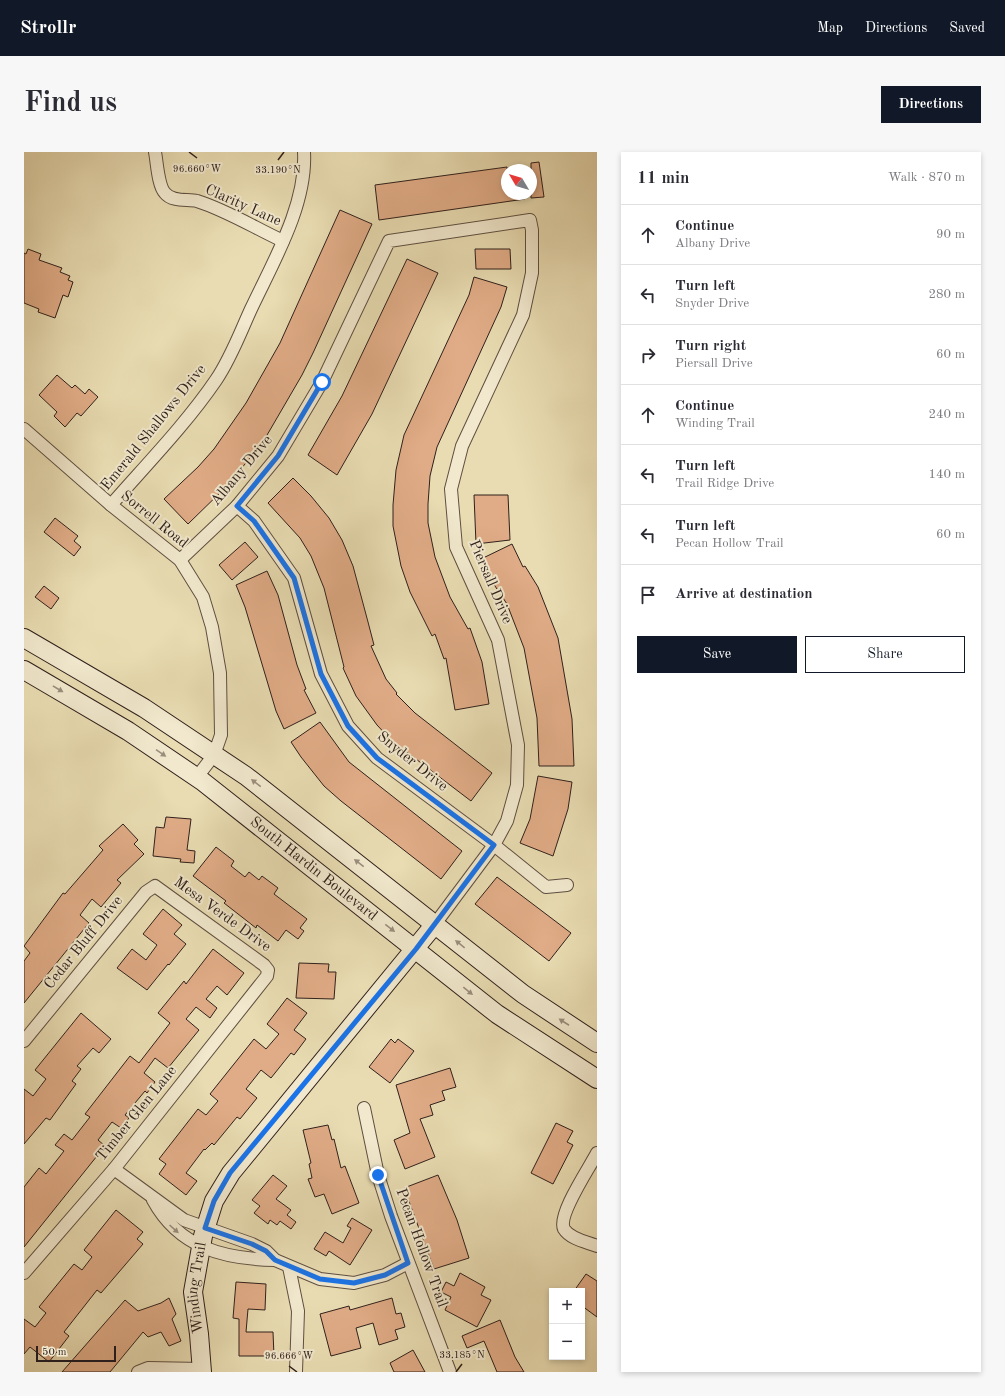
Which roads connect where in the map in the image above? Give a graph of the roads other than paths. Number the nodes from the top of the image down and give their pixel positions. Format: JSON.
{"nodes":[{"id":1,"x":155,"y":152,"type":"edge"},
{"id":2,"x":304,"y":152,"type":"edge"},
{"id":3,"x":530,"y":220,"type":"joint"},
{"id":4,"x":283,"y":241,"type":"junction"},
{"id":5,"x":24,"y":429,"type":"edge"},
{"id":6,"x":111,"y":506,"type":"junction"},
{"id":7,"x":237,"y":506,"type":"junction"},
{"id":8,"x":180,"y":560,"type":"junction"},
{"id":9,"x":24,"y":638,"type":"edge"},
{"id":10,"x":24,"y":670,"type":"edge"},
{"id":11,"x":214,"y":754,"type":"junction"},
{"id":12,"x":198,"y":777,"type":"junction"},
{"id":13,"x":494,"y":845,"type":"junction"},
{"id":14,"x":567,"y":885,"type":"dead end"},
{"id":15,"x":155,"y":886,"type":"joint"},
{"id":16,"x":435,"y":924,"type":"junction"},
{"id":17,"x":416,"y":949,"type":"junction"},
{"id":18,"x":268,"y":970,"type":"joint"},
{"id":19,"x":24,"y":1041,"type":"edge"},
{"id":20,"x":597,"y":1043,"type":"edge"},
{"id":21,"x":597,"y":1079,"type":"edge"},
{"id":22,"x":364,"y":1108,"type":"dead end"},
{"id":23,"x":597,"y":1153,"type":"edge"},
{"id":24,"x":114,"y":1169,"type":"junction"},
{"id":25,"x":151,"y":1197,"type":"junction"},
{"id":26,"x":205,"y":1228,"type":"junction"},
{"id":27,"x":201,"y":1246,"type":"junction"},
{"id":28,"x":597,"y":1246,"type":"edge"},
{"id":29,"x":275,"y":1260,"type":"junction"},
{"id":30,"x":408,"y":1263,"type":"junction"},
{"id":31,"x":288,"y":1267,"type":"junction"},
{"id":32,"x":24,"y":1273,"type":"edge"},
{"id":33,"x":202,"y":1370,"type":"edge"},
{"id":34,"x":138,"y":1372,"type":"edge"},
{"id":35,"x":296,"y":1372,"type":"edge"},
{"id":36,"x":450,"y":1372,"type":"edge"}],
"edges":[{"from":1,"to":4,"type":"street","name":"Clarity Lane"},
{"from":2,"to":4,"type":"street","name":"Emerald Shallows Drive"},
{"from":3,"to":7,"type":"street","name":"Albany Drive"},
{"from":3,"to":13,"type":"street","name":"Piersall Drive"},
{"from":4,"to":6,"type":"street","name":"Emerald Shallows Drive"},
{"from":5,"to":6,"type":"street","name":"Sorrell Road"},
{"from":6,"to":8,"type":"street","name":"Sorrell Road"},
{"from":7,"to":8,"type":"street","name":"Albany Drive"},
{"from":7,"to":13,"type":"street","name":"Snyder Drive"},
{"from":8,"to":11,"type":"street","name":"Sorrell Road"},
{"from":9,"to":11,"type":"main road"},
{"from":10,"to":12,"type":"main road","name":"South Hardin Boulevard","one_way":true},
{"from":11,"to":12,"type":"street","name":"Sorrell Road"},
{"from":16,"to":11,"type":"main road","one_way":true},
{"from":12,"to":17,"type":"main road","name":"South Hardin Boulevard","one_way":true},
{"from":13,"to":14,"type":"street","name":"Snyder Drive"},
{"from":13,"to":16,"type":"street","name":"Piersall Drive"},
{"from":15,"to":18,"type":"street","name":"Mesa Verde Drive"},
{"from":15,"to":19,"type":"street","name":"Cedar Bluff Drive"},
{"from":16,"to":17,"type":"main road","name":"Winding Trail"},
{"from":20,"to":16,"type":"main road","one_way":true},
{"from":17,"to":21,"type":"main road","name":"South Hardin Boulevard","one_way":true},
{"from":17,"to":26,"type":"main road","name":"Winding Trail"},
{"from":18,"to":24,"type":"street","name":"Timber Glen Lane"},
{"from":22,"to":30,"type":"street","name":"Pecan Hollow Trail"},
{"from":23,"to":28,"type":"street"},
{"from":24,"to":25,"type":"street"},
{"from":24,"to":32,"type":"street","name":"Timber Glen Lane"},
{"from":25,"to":26,"type":"street"},
{"from":25,"to":27,"type":"street","one_way":true},
{"from":26,"to":27,"type":"main road","name":"Winding Trail"},
{"from":26,"to":29,"type":"street"},
{"from":27,"to":29,"type":"street"},
{"from":27,"to":33,"type":"main road","name":"Winding Trail"},
{"from":29,"to":31,"type":"street"},
{"from":30,"to":31,"type":"street"},
{"from":30,"to":36,"type":"street","name":"Pecan Hollow Trail"},
{"from":31,"to":35,"type":"street"},
{"from":33,"to":34,"type":"street"}]}
